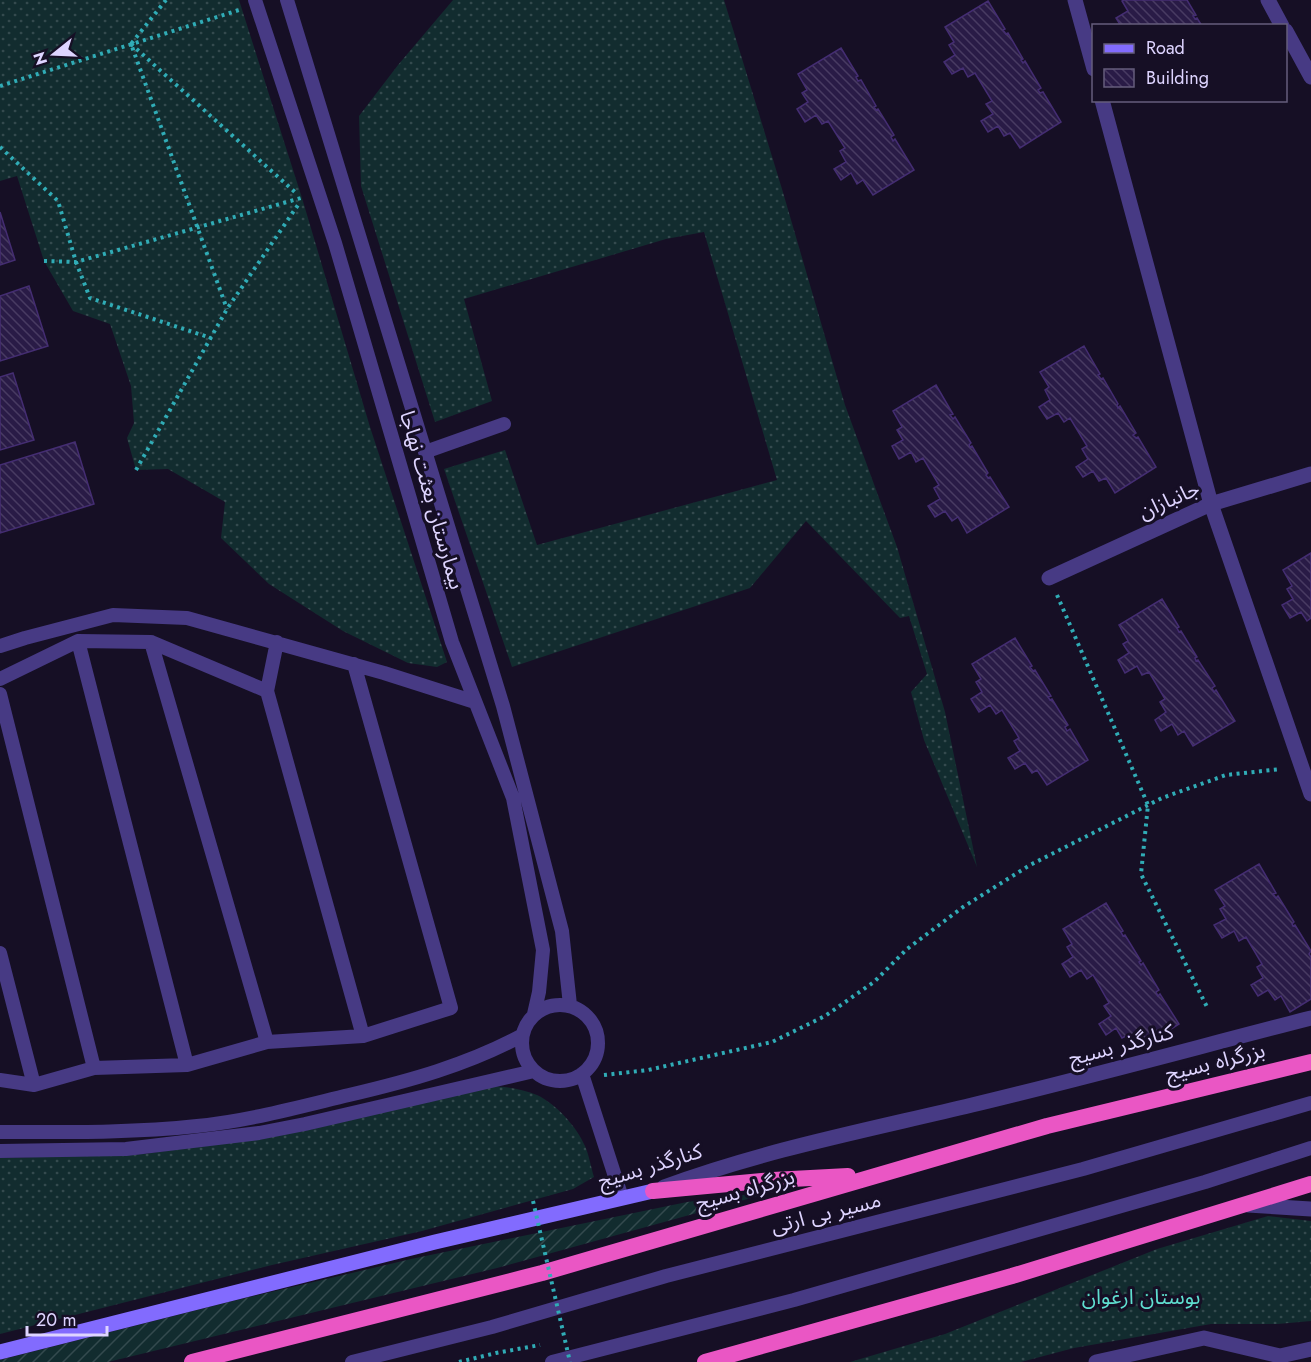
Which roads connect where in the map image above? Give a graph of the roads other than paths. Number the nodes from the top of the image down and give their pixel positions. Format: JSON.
{"nodes":[{"id":1,"x":255,"y":0,"type":"edge"},
{"id":2,"x":287,"y":0,"type":"edge"},
{"id":3,"x":1076,"y":0,"type":"edge"},
{"id":4,"x":1268,"y":0,"type":"edge"},
{"id":5,"x":1281,"y":24,"type":"edge"},
{"id":6,"x":1287,"y":33,"type":"edge"},
{"id":7,"x":1092,"y":61,"type":"edge"},
{"id":8,"x":1311,"y":77,"type":"edge"},
{"id":9,"x":1103,"y":102,"type":"edge"},
{"id":10,"x":504,"y":424,"type":"dead end"},
{"id":11,"x":425,"y":452,"type":"junction"},
{"id":12,"x":1311,"y":474,"type":"edge"},
{"id":13,"x":1211,"y":504,"type":"junction"},
{"id":14,"x":1049,"y":578,"type":"road end"},
{"id":15,"x":78,"y":641,"type":"junction"},
{"id":16,"x":151,"y":642,"type":"junction"},
{"id":17,"x":277,"y":642,"type":"junction"},
{"id":18,"x":0,"y":646,"type":"edge"},
{"id":19,"x":354,"y":664,"type":"junction"},
{"id":20,"x":0,"y":680,"type":"edge"},
{"id":21,"x":267,"y":691,"type":"junction"},
{"id":22,"x":0,"y":694,"type":"edge"},
{"id":23,"x":475,"y":702,"type":"junction"},
{"id":24,"x":1306,"y":765,"type":"edge"},
{"id":25,"x":1311,"y":794,"type":"edge"},
{"id":26,"x":0,"y":953,"type":"edge"},
{"id":27,"x":570,"y":1005,"type":"junction"},
{"id":28,"x":534,"y":1014,"type":"junction"},
{"id":29,"x":1311,"y":1018,"type":"edge"},
{"id":30,"x":363,"y":1036,"type":"junction"},
{"id":31,"x":521,"y":1036,"type":"junction"},
{"id":32,"x":267,"y":1042,"type":"junction"},
{"id":33,"x":1311,"y":1062,"type":"edge"},
{"id":34,"x":187,"y":1065,"type":"junction"},
{"id":35,"x":94,"y":1068,"type":"junction"},
{"id":36,"x":534,"y":1071,"type":"junction"},
{"id":37,"x":582,"y":1074,"type":"junction"},
{"id":38,"x":0,"y":1080,"type":"edge"},
{"id":39,"x":34,"y":1085,"type":"junction"},
{"id":40,"x":1311,"y":1103,"type":"edge"},
{"id":41,"x":0,"y":1132,"type":"edge"},
{"id":42,"x":1311,"y":1148,"type":"edge"},
{"id":43,"x":0,"y":1151,"type":"edge"},
{"id":44,"x":876,"y":1175,"type":"junction"},
{"id":45,"x":1311,"y":1184,"type":"edge"},
{"id":46,"x":653,"y":1191,"type":"junction"},
{"id":47,"x":622,"y":1198,"type":"junction"},
{"id":48,"x":1245,"y":1204,"type":"junction"},
{"id":49,"x":1311,"y":1209,"type":"edge"},
{"id":50,"x":1311,"y":1348,"type":"edge"},
{"id":51,"x":0,"y":1352,"type":"edge"},
{"id":52,"x":1280,"y":1359,"type":"edge"},
{"id":53,"x":192,"y":1362,"type":"edge"},
{"id":54,"x":352,"y":1362,"type":"edge"},
{"id":55,"x":552,"y":1362,"type":"edge"},
{"id":56,"x":705,"y":1362,"type":"edge"},
{"id":57,"x":1096,"y":1362,"type":"edge"}],
"edges":[{"from":1,"to":23,"type":"lane","name":"بیمارستان بعثت نهاجا"},
{"from":2,"to":11,"type":"lane","name":"بیمارستان بعثت نهاجا"},
{"from":3,"to":7,"type":"street"},
{"from":4,"to":5,"type":"street"},
{"from":6,"to":8,"type":"street"},
{"from":9,"to":13,"type":"street"},
{"from":10,"to":11,"type":"lane"},
{"from":11,"to":27,"type":"lane","name":"بیمارستان بعثت نهاجا"},
{"from":12,"to":13,"type":"street","name":"جانبازان"},
{"from":13,"to":14,"type":"street","name":"جانبازان"},
{"from":13,"to":24,"type":"street"},
{"from":15,"to":16,"type":"lane"},
{"from":15,"to":20,"type":"lane"},
{"from":15,"to":34,"type":"lane"},
{"from":16,"to":21,"type":"lane"},
{"from":16,"to":32,"type":"lane"},
{"from":17,"to":18,"type":"lane"},
{"from":17,"to":19,"type":"lane"},
{"from":17,"to":21,"type":"lane"},
{"from":19,"to":23,"type":"lane"},
{"from":19,"to":30,"type":"lane"},
{"from":21,"to":30,"type":"lane"},
{"from":22,"to":35,"type":"lane"},
{"from":23,"to":28,"type":"lane","name":"بیمارستان بعثت نهاجا"},
{"from":24,"to":25,"type":"street"},
{"from":26,"to":39,"type":"lane"},
{"from":27,"to":28,"type":"lane"},
{"from":27,"to":37,"type":"lane"},
{"from":28,"to":31,"type":"lane"},
{"from":29,"to":46,"type":"street","name":"کنارگذر بسیج"},
{"from":30,"to":32,"type":"lane"},
{"from":31,"to":36,"type":"lane"},
{"from":31,"to":41,"type":"lane"},
{"from":32,"to":34,"type":"lane"},
{"from":33,"to":44,"type":"highway","name":"بزرگراه بسیج"},
{"from":34,"to":35,"type":"lane"},
{"from":35,"to":39,"type":"lane"},
{"from":36,"to":37,"type":"lane"},
{"from":36,"to":43,"type":"lane"},
{"from":37,"to":47,"type":"lane"},
{"from":38,"to":39,"type":"lane"},
{"from":40,"to":54,"type":"lane","name":"مسیر بی ارتی"},
{"from":42,"to":55,"type":"lane"},
{"from":44,"to":46,"type":"highway"},
{"from":44,"to":53,"type":"highway","name":"بزرگراه بسیج"},
{"from":45,"to":48,"type":"highway"},
{"from":46,"to":47,"type":"main road","name":"کنارگذر بسیج"},
{"from":47,"to":51,"type":"main road","name":"کنارگذر بسیج"},
{"from":48,"to":49,"type":"street"},
{"from":48,"to":56,"type":"highway"},
{"from":50,"to":52,"type":"street"},
{"from":52,"to":57,"type":"street"}]}
